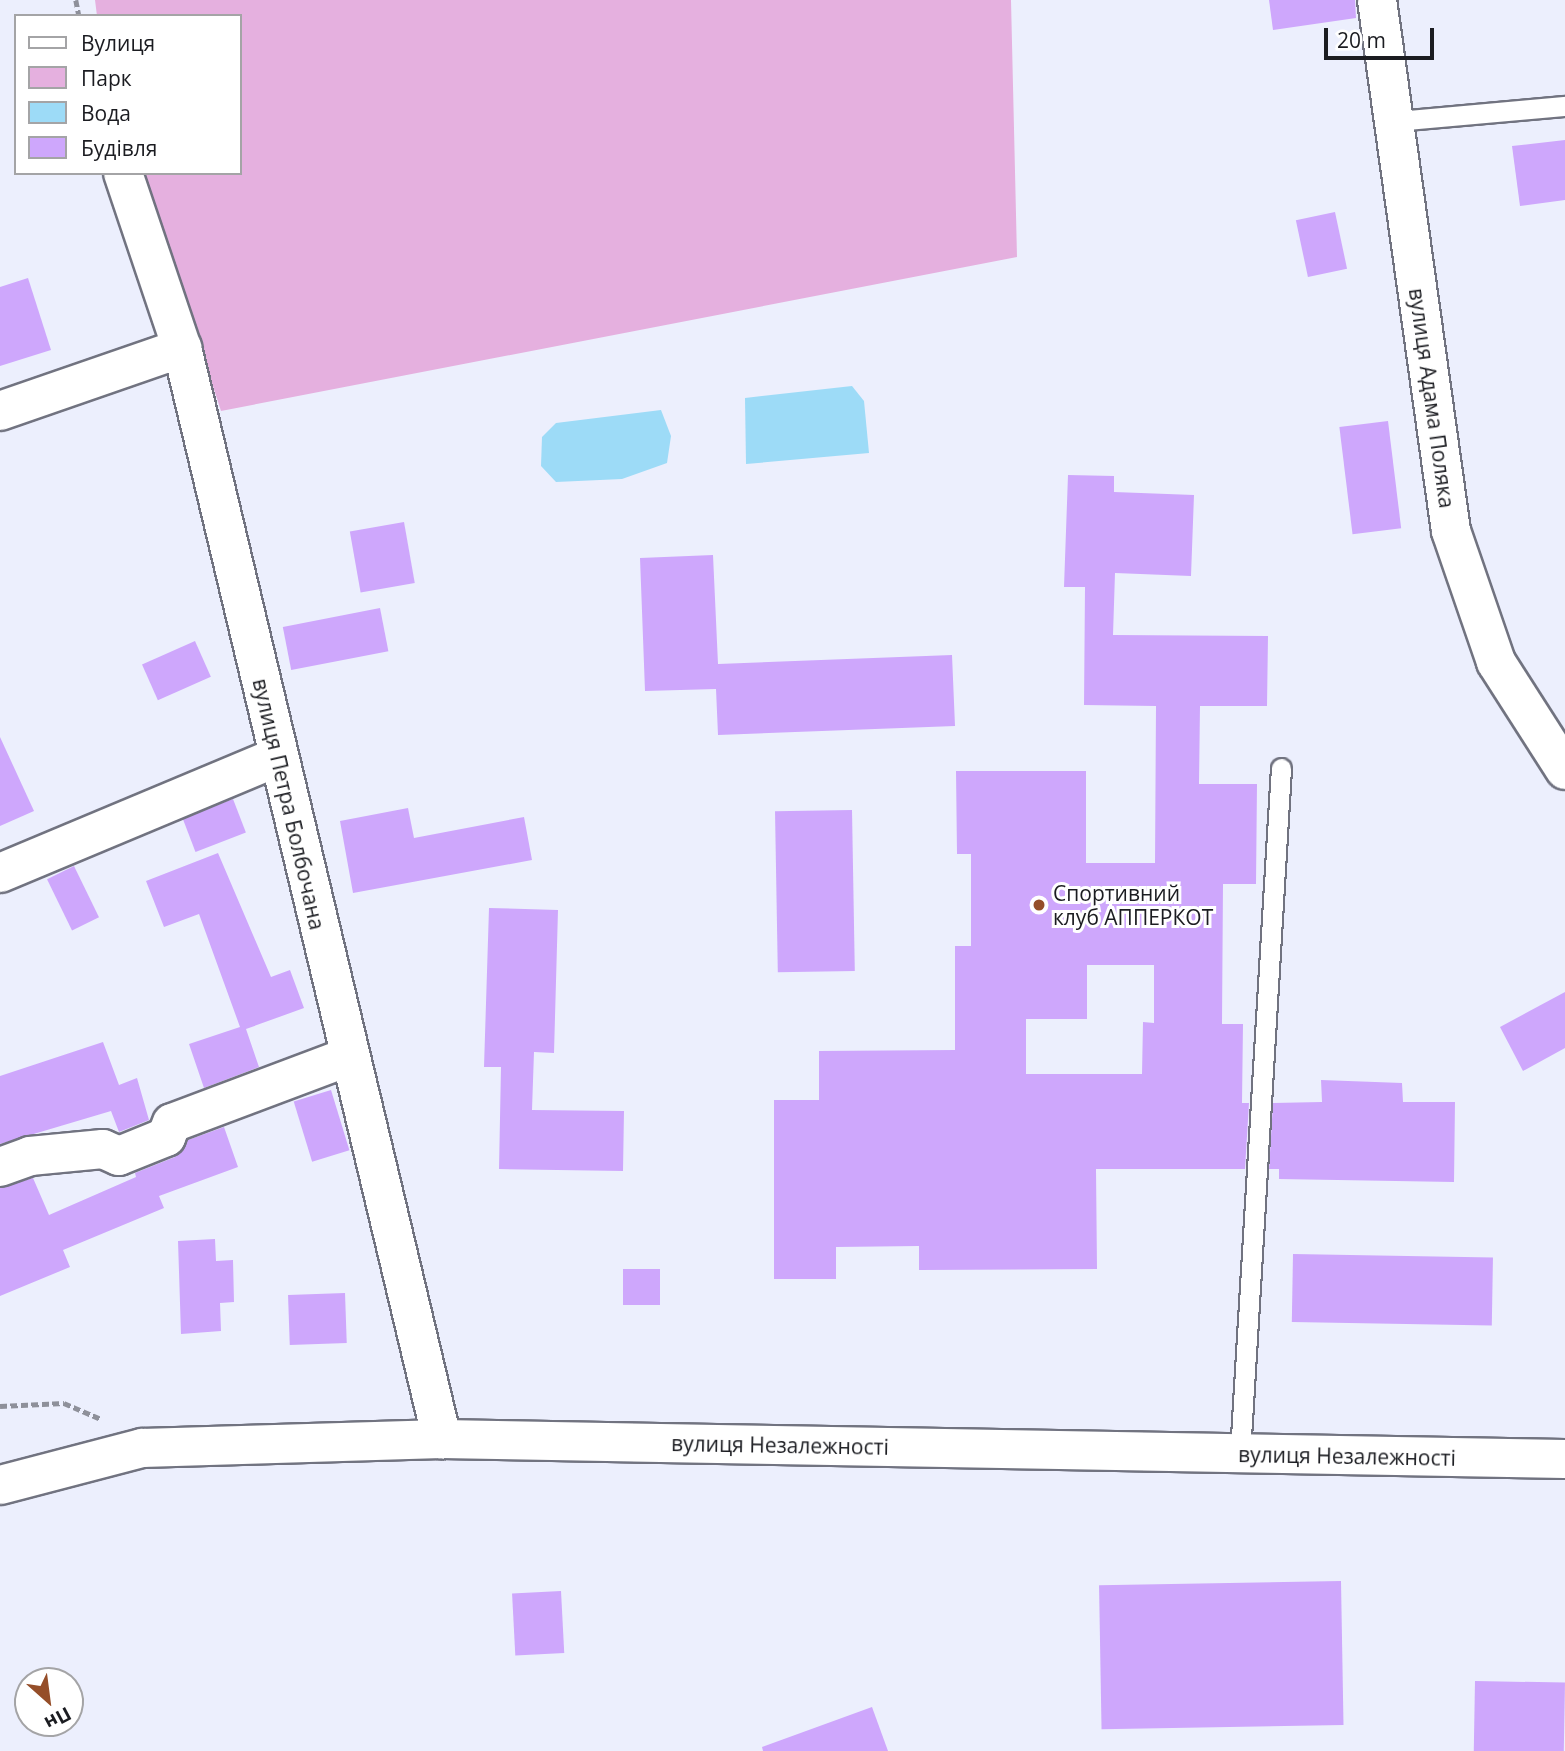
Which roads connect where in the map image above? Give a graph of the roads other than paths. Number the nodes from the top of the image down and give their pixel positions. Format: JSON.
{"nodes":[{"id":1,"x":1377,"y":0,"type":"edge"},
{"id":2,"x":1565,"y":106,"type":"edge"},
{"id":3,"x":1396,"y":121,"type":"junction"},
{"id":4,"x":124,"y":175,"type":"edge"},
{"id":5,"x":182,"y":348,"type":"junction"},
{"id":6,"x":0,"y":411,"type":"edge"},
{"id":7,"x":277,"y":757,"type":"junction"},
{"id":8,"x":1281,"y":768,"type":"dead end"},
{"id":9,"x":1565,"y":770,"type":"edge"},
{"id":10,"x":0,"y":873,"type":"edge"},
{"id":11,"x":350,"y":1056,"type":"junction"},
{"id":12,"x":0,"y":1167,"type":"edge"},
{"id":13,"x":442,"y":1439,"type":"junction"},
{"id":14,"x":1240,"y":1454,"type":"junction"},
{"id":15,"x":1565,"y":1459,"type":"edge"},
{"id":16,"x":0,"y":1485,"type":"edge"}],
"edges":[{"from":1,"to":3,"type":"street","name":"вулиця Адама Поляка"},
{"from":2,"to":3,"type":"lane"},
{"from":3,"to":9,"type":"street","name":"вулиця Адама Поляка"},
{"from":4,"to":5,"type":"street","name":"вулиця Петра Болбочана"},
{"from":5,"to":6,"type":"street"},
{"from":5,"to":7,"type":"street","name":"вулиця Петра Болбочана"},
{"from":7,"to":10,"type":"street"},
{"from":7,"to":11,"type":"street","name":"вулиця Петра Болбочана"},
{"from":8,"to":14,"type":"lane"},
{"from":11,"to":12,"type":"street"},
{"from":11,"to":13,"type":"street","name":"вулиця Петра Болбочана"},
{"from":13,"to":14,"type":"street","name":"вулиця Незалежності"},
{"from":13,"to":16,"type":"street","name":"вулиця Незалежності"},
{"from":14,"to":15,"type":"street","name":"вулиця Незалежності"}]}
